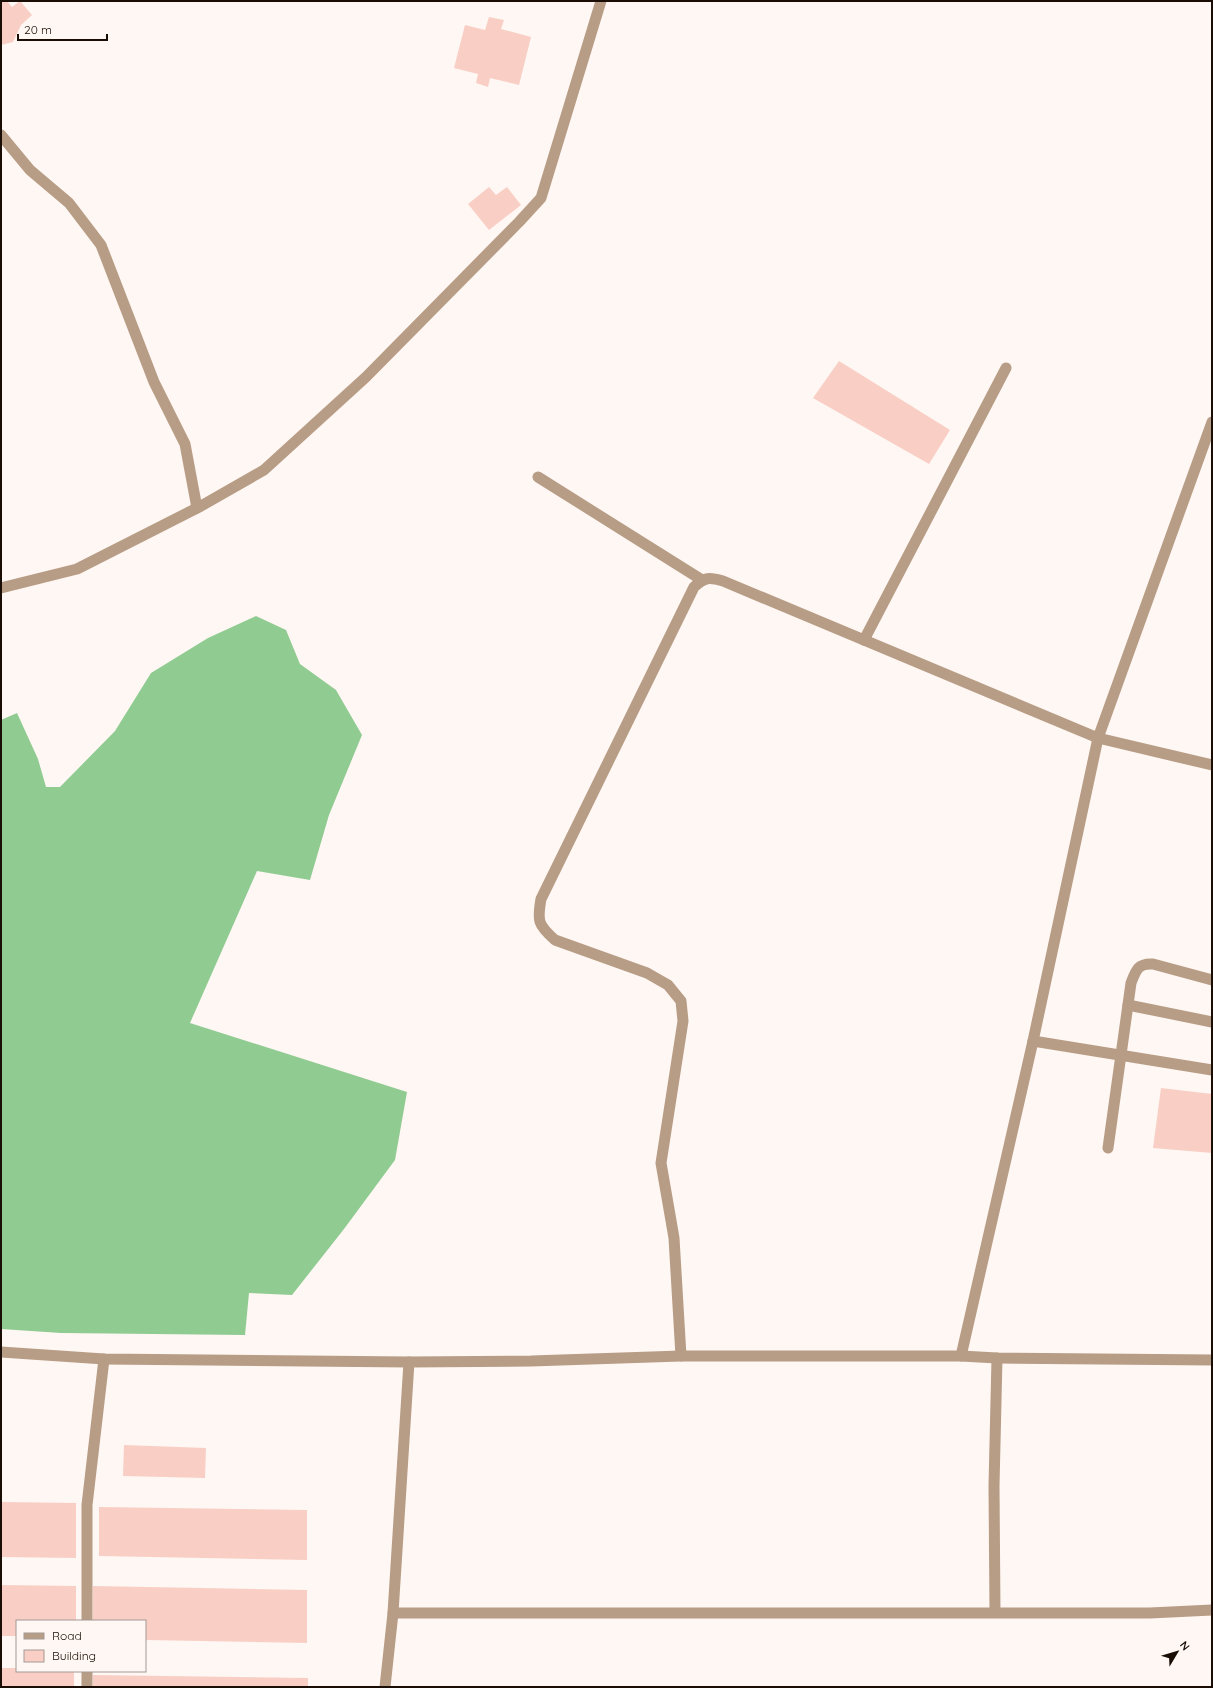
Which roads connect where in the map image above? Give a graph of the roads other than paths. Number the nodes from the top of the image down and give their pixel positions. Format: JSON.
{"nodes":[{"id":1,"x":601,"y":1,"type":"edge"},
{"id":2,"x":1,"y":135,"type":"edge"},
{"id":3,"x":1006,"y":368,"type":"dead end"},
{"id":4,"x":1212,"y":422,"type":"edge"},
{"id":5,"x":538,"y":477,"type":"dead end"},
{"id":6,"x":197,"y":508,"type":"junction"},
{"id":7,"x":702,"y":580,"type":"junction"},
{"id":8,"x":1,"y":588,"type":"edge"},
{"id":9,"x":864,"y":640,"type":"junction"},
{"id":10,"x":1098,"y":738,"type":"junction"},
{"id":11,"x":1212,"y":765,"type":"edge"},
{"id":12,"x":1212,"y":980,"type":"edge"},
{"id":13,"x":1128,"y":1005,"type":"junction"},
{"id":14,"x":1212,"y":1022,"type":"edge"},
{"id":15,"x":1033,"y":1040,"type":"junction"},
{"id":16,"x":1120,"y":1055,"type":"junction"},
{"id":17,"x":1212,"y":1070,"type":"edge"},
{"id":18,"x":1108,"y":1148,"type":"dead end"},
{"id":19,"x":1,"y":1352,"type":"edge"},
{"id":20,"x":681,"y":1356,"type":"junction"},
{"id":21,"x":960,"y":1356,"type":"junction"},
{"id":22,"x":997,"y":1358,"type":"junction"},
{"id":23,"x":104,"y":1359,"type":"junction"},
{"id":24,"x":1212,"y":1360,"type":"edge"},
{"id":25,"x":409,"y":1362,"type":"junction"},
{"id":26,"x":1212,"y":1610,"type":"edge"},
{"id":27,"x":995,"y":1612,"type":"junction"},
{"id":28,"x":393,"y":1613,"type":"junction"},
{"id":29,"x":87,"y":1620,"type":"edge"},
{"id":30,"x":87,"y":1672,"type":"edge"},
{"id":31,"x":87,"y":1687,"type":"edge"},
{"id":32,"x":384,"y":1687,"type":"edge"}],
"edges":[{"from":1,"to":6,"type":"street"},
{"from":2,"to":6,"type":"street"},
{"from":3,"to":9,"type":"street"},
{"from":4,"to":10,"type":"street"},
{"from":5,"to":7,"type":"street"},
{"from":6,"to":8,"type":"street"},
{"from":7,"to":9,"type":"street"},
{"from":7,"to":20,"type":"street"},
{"from":9,"to":10,"type":"street"},
{"from":10,"to":11,"type":"street"},
{"from":10,"to":15,"type":"street"},
{"from":12,"to":13,"type":"street"},
{"from":13,"to":14,"type":"street"},
{"from":13,"to":16,"type":"street"},
{"from":15,"to":16,"type":"street"},
{"from":15,"to":21,"type":"street"},
{"from":16,"to":17,"type":"street"},
{"from":16,"to":18,"type":"street"},
{"from":19,"to":23,"type":"street"},
{"from":20,"to":21,"type":"street"},
{"from":20,"to":25,"type":"street"},
{"from":21,"to":22,"type":"street"},
{"from":22,"to":24,"type":"street"},
{"from":22,"to":27,"type":"street"},
{"from":23,"to":25,"type":"street"},
{"from":23,"to":29,"type":"street"},
{"from":25,"to":28,"type":"street"},
{"from":26,"to":27,"type":"street"},
{"from":27,"to":28,"type":"street"},
{"from":28,"to":32,"type":"street"},
{"from":30,"to":31,"type":"street"}]}
